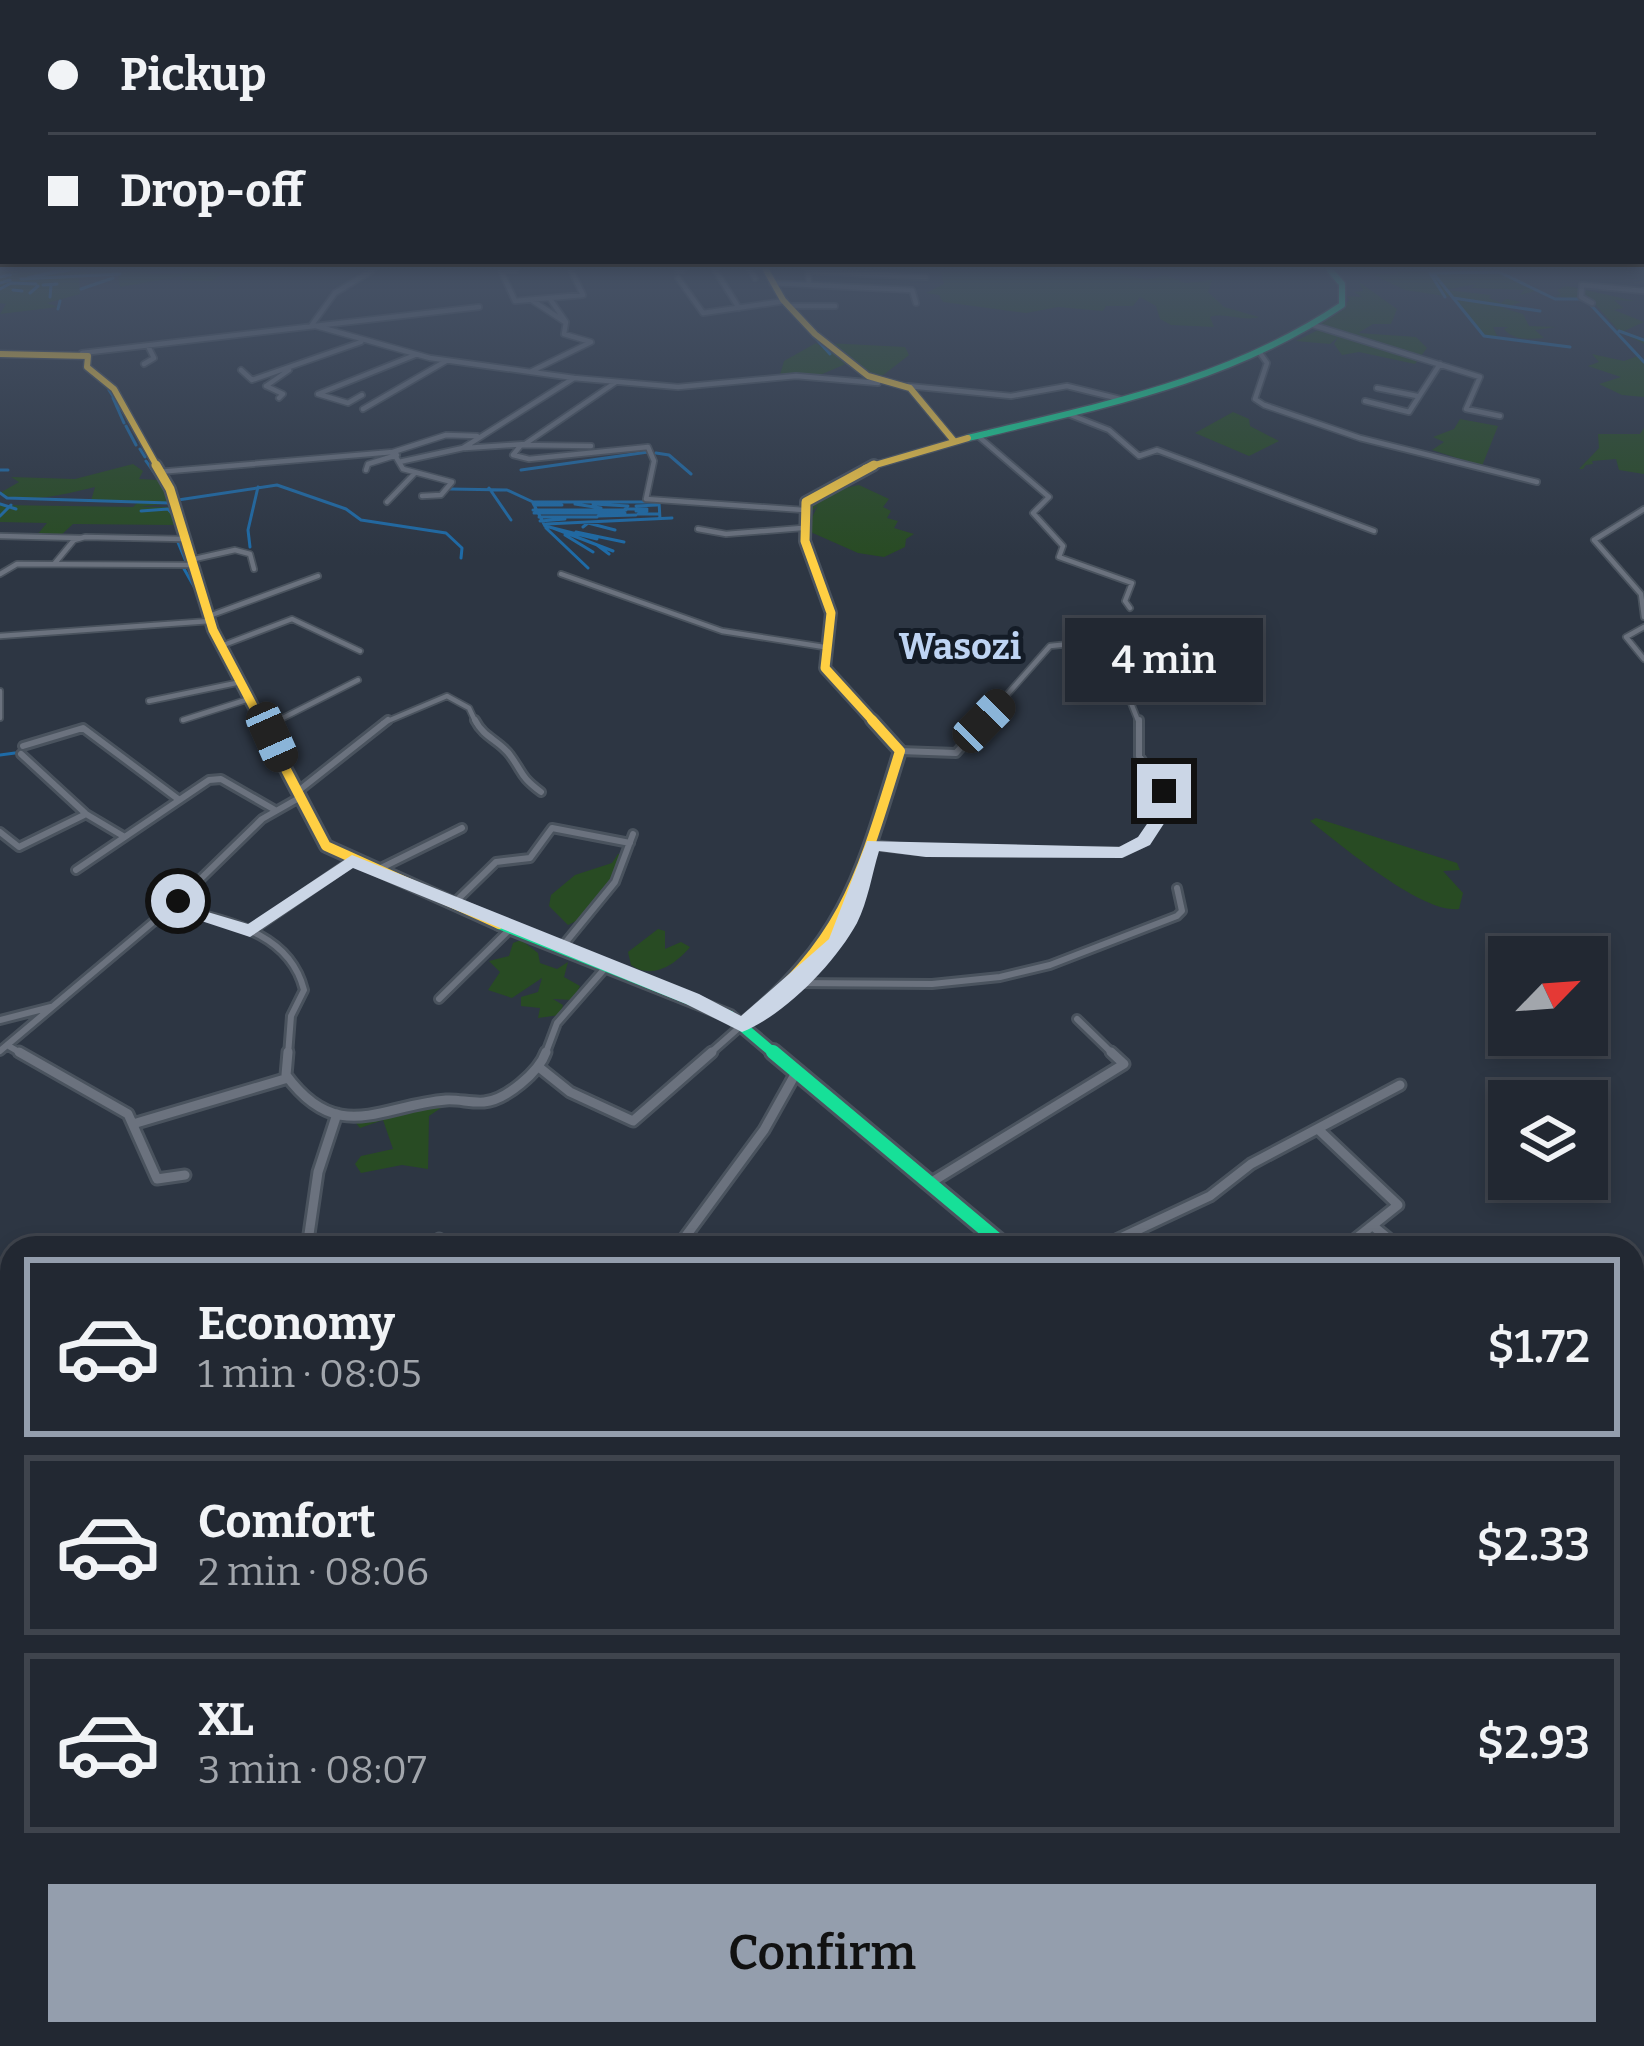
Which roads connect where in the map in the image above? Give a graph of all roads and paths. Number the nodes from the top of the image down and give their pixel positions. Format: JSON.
{"nodes":[{"id":1,"x":87,"y":365,"type":"edge"},
{"id":2,"x":298,"y":365,"type":"edge"},
{"id":3,"x":390,"y":365,"type":"edge"},
{"id":4,"x":437,"y":365,"type":"edge"},
{"id":5,"x":485,"y":365,"type":"edge"},
{"id":6,"x":545,"y":365,"type":"edge"},
{"id":7,"x":854,"y":365,"type":"edge"},
{"id":8,"x":1222,"y":365,"type":"edge"},
{"id":9,"x":1266,"y":365,"type":"edge"},
{"id":10,"x":1439,"y":365,"type":"edge"},
{"id":11,"x":1445,"y":365,"type":"edge"},
{"id":12,"x":288,"y":369,"type":"junction"},
{"id":13,"x":241,"y":370,"type":"dead end"},
{"id":14,"x":532,"y":372,"type":"junction"},
{"id":15,"x":574,"y":378,"type":"junction"},
{"id":16,"x":617,"y":382,"type":"junction"},
{"id":17,"x":878,"y":382,"type":"junction"},
{"id":18,"x":908,"y":386,"type":"junction"},
{"id":19,"x":1377,"y":388,"type":"dead end"},
{"id":20,"x":362,"y":395,"type":"dead end"},
{"id":21,"x":1418,"y":397,"type":"junction"},
{"id":22,"x":278,"y":398,"type":"dead end"},
{"id":23,"x":1120,"y":399,"type":"junction"},
{"id":24,"x":1365,"y":401,"type":"dead end"},
{"id":25,"x":363,"y":409,"type":"dead end"},
{"id":26,"x":1067,"y":414,"type":"junction"},
{"id":27,"x":1499,"y":416,"type":"dead end"},
{"id":28,"x":484,"y":434,"type":"junction"},
{"id":29,"x":978,"y":435,"type":"junction"},
{"id":30,"x":954,"y":441,"type":"junction"},
{"id":31,"x":521,"y":445,"type":"junction"},
{"id":32,"x":463,"y":448,"type":"junction"},
{"id":33,"x":620,"y":449,"type":"junction"},
{"id":34,"x":399,"y":455,"type":"junction"},
{"id":35,"x":992,"y":455,"type":"junction"},
{"id":36,"x":993,"y":469,"type":"dead end"},
{"id":37,"x":366,"y":470,"type":"dead end"},
{"id":38,"x":158,"y":472,"type":"junction"},
{"id":39,"x":419,"y":472,"type":"junction"},
{"id":40,"x":1537,"y":482,"type":"dead end"},
{"id":41,"x":422,"y":496,"type":"dead end"},
{"id":42,"x":387,"y":502,"type":"dead end"},
{"id":43,"x":1644,"y":509,"type":"edge"},
{"id":44,"x":804,"y":510,"type":"junction"},
{"id":45,"x":802,"y":528,"type":"junction"},
{"id":46,"x":698,"y":529,"type":"dead end"},
{"id":47,"x":1374,"y":531,"type":"dead end"},
{"id":48,"x":0,"y":536,"type":"edge"},
{"id":49,"x":76,"y":539,"type":"junction"},
{"id":50,"x":183,"y":539,"type":"junction"},
{"id":51,"x":189,"y":562,"type":"junction"},
{"id":52,"x":54,"y":564,"type":"junction"},
{"id":53,"x":5,"y":567,"type":"edge"},
{"id":54,"x":254,"y":569,"type":"dead end"},
{"id":55,"x":561,"y":574,"type":"dead end"},
{"id":56,"x":319,"y":576,"type":"dead end"},
{"id":57,"x":1130,"y":608,"type":"dead end"},
{"id":58,"x":1644,"y":616,"type":"edge"},
{"id":59,"x":209,"y":618,"type":"junction"},
{"id":60,"x":1644,"y":627,"type":"edge"},
{"id":61,"x":0,"y":636,"type":"edge"},
{"id":62,"x":1139,"y":637,"type":"dead end"},
{"id":63,"x":1095,"y":639,"type":"junction"},
{"id":64,"x":220,"y":646,"type":"junction"},
{"id":65,"x":824,"y":647,"type":"junction"},
{"id":66,"x":360,"y":651,"type":"dead end"},
{"id":67,"x":1644,"y":659,"type":"edge"},
{"id":68,"x":358,"y":680,"type":"dead end"},
{"id":69,"x":242,"y":682,"type":"junction"},
{"id":70,"x":0,"y":691,"type":"edge"},
{"id":71,"x":249,"y":699,"type":"junction"},
{"id":72,"x":149,"y":701,"type":"dead end"},
{"id":73,"x":1,"y":718,"type":"edge"},
{"id":74,"x":183,"y":720,"type":"dead end"},
{"id":75,"x":267,"y":726,"type":"junction"},
{"id":76,"x":900,"y":751,"type":"junction"},
{"id":77,"x":541,"y":792,"type":"dead end"},
{"id":78,"x":298,"y":795,"type":"junction"},
{"id":79,"x":178,"y":799,"type":"junction"},
{"id":80,"x":274,"y":810,"type":"junction"},
{"id":81,"x":86,"y":814,"type":"junction"},
{"id":82,"x":463,"y":828,"type":"dead end"},
{"id":83,"x":0,"y":832,"type":"edge"},
{"id":84,"x":123,"y":836,"type":"junction"},
{"id":85,"x":873,"y":845,"type":"junction"},
{"id":86,"x":352,"y":861,"type":"junction"},
{"id":87,"x":76,"y":870,"type":"dead end"},
{"id":88,"x":376,"y":870,"type":"junction"},
{"id":89,"x":1177,"y":888,"type":"dead end"},
{"id":90,"x":452,"y":904,"type":"junction"},
{"id":91,"x":171,"y":908,"type":"junction"},
{"id":92,"x":510,"y":929,"type":"junction"},
{"id":93,"x":250,"y":931,"type":"junction"},
{"id":94,"x":561,"y":949,"type":"junction"},
{"id":95,"x":608,"y":966,"type":"junction"},
{"id":96,"x":795,"y":983,"type":"junction"},
{"id":97,"x":439,"y":1000,"type":"dead end"},
{"id":98,"x":55,"y":1006,"type":"junction"},
{"id":99,"x":1077,"y":1018,"type":"dead end"},
{"id":100,"x":0,"y":1020,"type":"edge"},
{"id":101,"x":742,"y":1025,"type":"junction"},
{"id":102,"x":4,"y":1048,"type":"edge"},
{"id":103,"x":540,"y":1068,"type":"junction"},
{"id":104,"x":798,"y":1069,"type":"junction"},
{"id":105,"x":288,"y":1078,"type":"junction"},
{"id":106,"x":1400,"y":1084,"type":"dead end"},
{"id":107,"x":337,"y":1114,"type":"junction"},
{"id":108,"x":134,"y":1124,"type":"junction"},
{"id":109,"x":1320,"y":1131,"type":"junction"},
{"id":110,"x":185,"y":1175,"type":"dead end"},
{"id":111,"x":930,"y":1183,"type":"junction"},
{"id":112,"x":1373,"y":1226,"type":"junction"},
{"id":113,"x":309,"y":1236,"type":"edge"},
{"id":114,"x":686,"y":1236,"type":"edge"},
{"id":115,"x":993,"y":1236,"type":"edge"},
{"id":116,"x":1125,"y":1236,"type":"edge"},
{"id":117,"x":1360,"y":1236,"type":"edge"},
{"id":118,"x":1385,"y":1236,"type":"edge"}],
"edges":[{"from":1,"to":38,"type":"street"},
{"from":2,"to":12,"type":"street"},
{"from":3,"to":20,"type":"street"},
{"from":4,"to":25,"type":"street"},
{"from":5,"to":14,"type":"street"},
{"from":6,"to":14,"type":"street"},
{"from":7,"to":17,"type":"street"},
{"from":8,"to":23,"type":"street"},
{"from":9,"to":40,"type":"street"},
{"from":10,"to":21,"type":"street"},
{"from":11,"to":27,"type":"street"},
{"from":12,"to":13,"type":"street"},
{"from":12,"to":22,"type":"street"},
{"from":14,"to":15,"type":"street"},
{"from":15,"to":16,"type":"street"},
{"from":15,"to":28,"type":"street"},
{"from":16,"to":17,"type":"street"},
{"from":16,"to":31,"type":"street"},
{"from":17,"to":18,"type":"street"},
{"from":18,"to":23,"type":"street"},
{"from":18,"to":30,"type":"street"},
{"from":19,"to":21,"type":"street"},
{"from":21,"to":24,"type":"street"},
{"from":23,"to":26,"type":"street"},
{"from":26,"to":29,"type":"street"},
{"from":26,"to":47,"type":"street"},
{"from":28,"to":32,"type":"street"},
{"from":28,"to":34,"type":"street"},
{"from":29,"to":30,"type":"street"},
{"from":29,"to":35,"type":"street"},
{"from":30,"to":44,"type":"street"},
{"from":31,"to":32,"type":"street"},
{"from":31,"to":33,"type":"street"},
{"from":31,"to":33,"type":"street"},
{"from":32,"to":34,"type":"street"},
{"from":33,"to":44,"type":"street"},
{"from":34,"to":37,"type":"street"},
{"from":34,"to":38,"type":"street"},
{"from":34,"to":39,"type":"street"},
{"from":35,"to":36,"type":"street"},
{"from":35,"to":57,"type":"street"},
{"from":38,"to":50,"type":"street"},
{"from":39,"to":41,"type":"street"},
{"from":39,"to":42,"type":"street"},
{"from":43,"to":58,"type":"street"},
{"from":44,"to":45,"type":"street"},
{"from":45,"to":46,"type":"street"},
{"from":45,"to":65,"type":"street"},
{"from":48,"to":49,"type":"street"},
{"from":49,"to":50,"type":"street"},
{"from":49,"to":52,"type":"street"},
{"from":50,"to":51,"type":"street"},
{"from":51,"to":52,"type":"street"},
{"from":51,"to":54,"type":"street"},
{"from":51,"to":59,"type":"street"},
{"from":52,"to":53,"type":"street"},
{"from":55,"to":65,"type":"street"},
{"from":56,"to":59,"type":"street"},
{"from":59,"to":61,"type":"street"},
{"from":59,"to":64,"type":"street"},
{"from":60,"to":67,"type":"street"},
{"from":62,"to":63,"type":"street"},
{"from":63,"to":76,"type":"street"},
{"from":63,"to":85,"type":"street"},
{"from":64,"to":66,"type":"street"},
{"from":64,"to":69,"type":"street"},
{"from":65,"to":76,"type":"street"},
{"from":68,"to":75,"type":"street"},
{"from":69,"to":71,"type":"street"},
{"from":69,"to":72,"type":"street"},
{"from":70,"to":73,"type":"street"},
{"from":71,"to":74,"type":"street"},
{"from":71,"to":75,"type":"street"},
{"from":75,"to":78,"type":"street"},
{"from":76,"to":85,"type":"street"},
{"from":77,"to":78,"type":"street"},
{"from":78,"to":80,"type":"street"},
{"from":78,"to":86,"type":"street"},
{"from":79,"to":80,"type":"street"},
{"from":79,"to":81,"type":"street"},
{"from":79,"to":84,"type":"street"},
{"from":80,"to":91,"type":"street"},
{"from":81,"to":83,"type":"street"},
{"from":81,"to":84,"type":"street"},
{"from":82,"to":88,"type":"street"},
{"from":84,"to":87,"type":"street"},
{"from":85,"to":96,"type":"street"},
{"from":86,"to":88,"type":"street"},
{"from":86,"to":93,"type":"street"},
{"from":88,"to":90,"type":"street"},
{"from":89,"to":96,"type":"street"},
{"from":90,"to":92,"type":"street"},
{"from":90,"to":94,"type":"street"},
{"from":91,"to":93,"type":"street"},
{"from":91,"to":98,"type":"street"},
{"from":92,"to":94,"type":"street"},
{"from":92,"to":97,"type":"street"},
{"from":93,"to":105,"type":"street"},
{"from":94,"to":95,"type":"street"},
{"from":95,"to":101,"type":"street"},
{"from":95,"to":103,"type":"street"},
{"from":96,"to":101,"type":"street"},
{"from":98,"to":100,"type":"street"},
{"from":98,"to":102,"type":"street"},
{"from":99,"to":111,"type":"street"},
{"from":101,"to":103,"type":"street"},
{"from":101,"to":104,"type":"street"},
{"from":102,"to":108,"type":"street"},
{"from":103,"to":107,"type":"street"},
{"from":104,"to":111,"type":"street"},
{"from":104,"to":114,"type":"street"},
{"from":105,"to":107,"type":"street"},
{"from":105,"to":108,"type":"street"},
{"from":106,"to":109,"type":"street"},
{"from":107,"to":113,"type":"street"},
{"from":108,"to":110,"type":"street"},
{"from":109,"to":112,"type":"street"},
{"from":109,"to":116,"type":"street"},
{"from":111,"to":115,"type":"street"},
{"from":112,"to":117,"type":"street"},
{"from":112,"to":118,"type":"street"}]}
